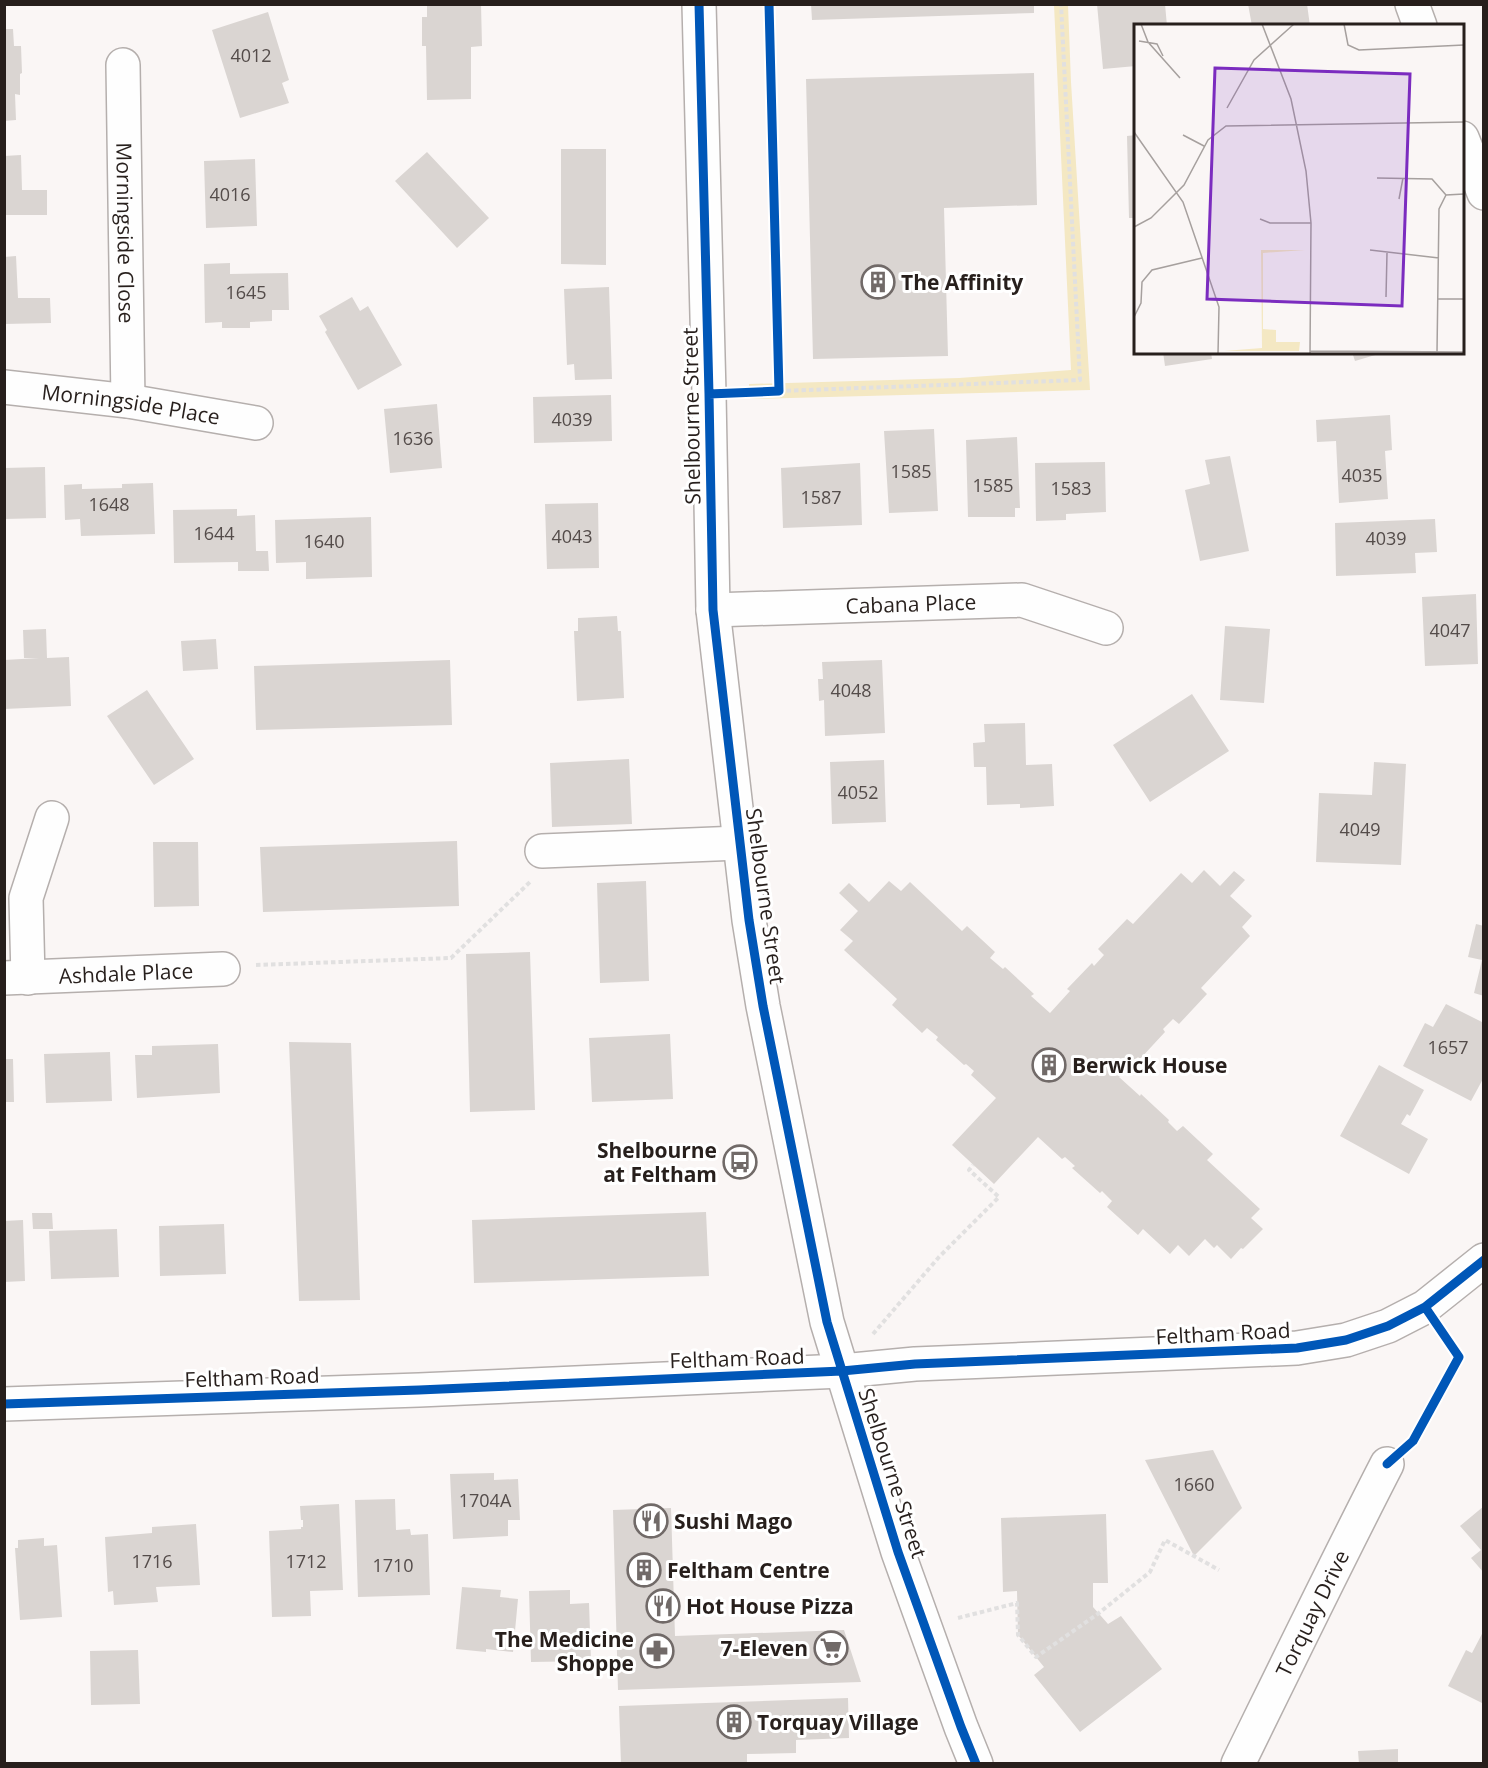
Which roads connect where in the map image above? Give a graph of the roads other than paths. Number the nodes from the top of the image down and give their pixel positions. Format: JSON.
{"nodes":[{"id":1,"x":699,"y":4,"type":"edge"},
{"id":2,"x":1412,"y":4,"type":"edge"},
{"id":3,"x":1419,"y":24,"type":"edge"},
{"id":4,"x":123,"y":65,"type":"dead end"},
{"id":5,"x":1464,"y":143,"type":"edge"},
{"id":6,"x":1484,"y":193,"type":"edge"},
{"id":7,"x":4,"y":387,"type":"edge"},
{"id":8,"x":128,"y":401,"type":"junction"},
{"id":9,"x":256,"y":423,"type":"dead end"},
{"id":10,"x":713,"y":610,"type":"junction"},
{"id":11,"x":1106,"y":628,"type":"dead end"},
{"id":12,"x":52,"y":818,"type":"dead end"},
{"id":13,"x":739,"y":843,"type":"junction"},
{"id":14,"x":539,"y":864,"type":"road end"},
{"id":15,"x":223,"y":969,"type":"road end"},
{"id":16,"x":16,"y":978,"type":"edge"},
{"id":17,"x":1484,"y":1260,"type":"edge"},
{"id":18,"x":842,"y":1371,"type":"junction"},
{"id":19,"x":4,"y":1404,"type":"edge"},
{"id":20,"x":1387,"y":1464,"type":"dead end"},
{"id":21,"x":976,"y":1764,"type":"edge"},
{"id":22,"x":1238,"y":1764,"type":"edge"}],
"edges":[{"from":1,"to":10,"type":"street","name":"Shelbourne Street"},
{"from":2,"to":3,"type":"street"},
{"from":4,"to":8,"type":"street","name":"Morningside Close"},
{"from":5,"to":6,"type":"street"},
{"from":7,"to":8,"type":"street","name":"Morningside Place"},
{"from":8,"to":9,"type":"street","name":"Morningside Place"},
{"from":10,"to":11,"type":"street","name":"Cabana Place"},
{"from":10,"to":13,"type":"street","name":"Shelbourne Street"},
{"from":12,"to":16,"type":"street","name":"Ashdale Place"},
{"from":13,"to":14,"type":"street"},
{"from":13,"to":18,"type":"street","name":"Shelbourne Street"},
{"from":15,"to":16,"type":"street","name":"Ashdale Place"},
{"from":17,"to":18,"type":"street","name":"Feltham Road"},
{"from":18,"to":19,"type":"street","name":"Feltham Road"},
{"from":18,"to":21,"type":"street","name":"Shelbourne Street"},
{"from":20,"to":22,"type":"street","name":"Torquay Drive"}]}
